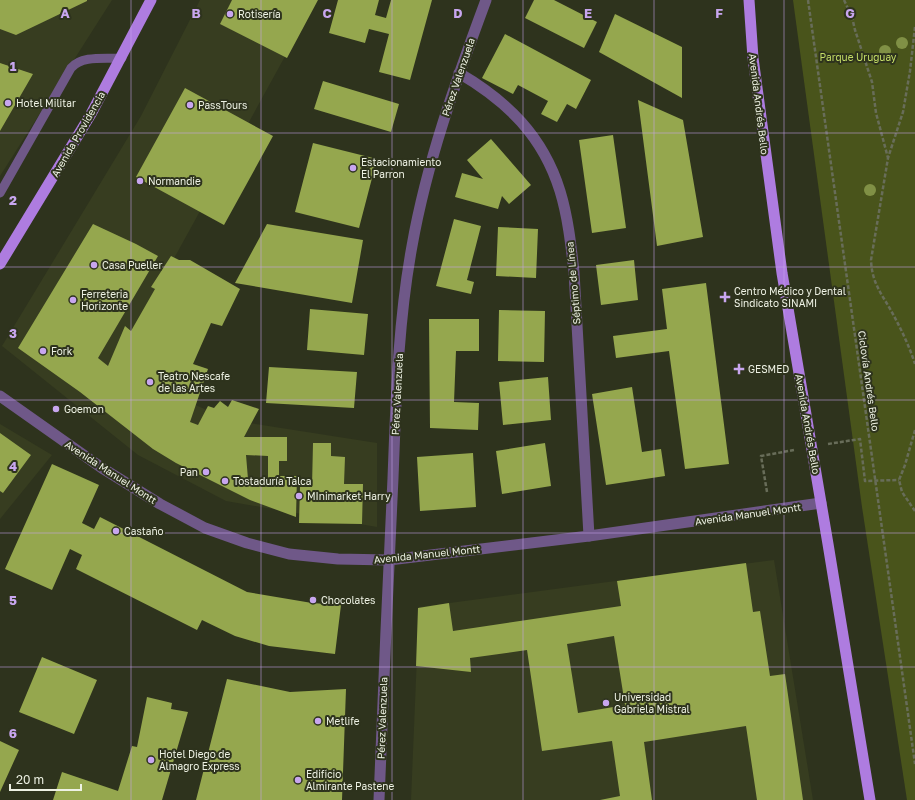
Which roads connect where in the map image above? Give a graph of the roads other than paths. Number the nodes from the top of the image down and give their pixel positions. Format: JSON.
{"nodes":[{"id":1,"x":152,"y":0,"type":"edge"},
{"id":2,"x":486,"y":0,"type":"edge"},
{"id":3,"x":749,"y":0,"type":"edge"},
{"id":4,"x":122,"y":58,"type":"junction"},
{"id":5,"x":459,"y":73,"type":"junction"},
{"id":6,"x":0,"y":193,"type":"edge"},
{"id":7,"x":0,"y":264,"type":"edge"},
{"id":8,"x":0,"y":396,"type":"edge"},
{"id":9,"x":821,"y":503,"type":"junction"},
{"id":10,"x":588,"y":536,"type":"junction"},
{"id":11,"x":389,"y":560,"type":"junction"},
{"id":12,"x":379,"y":800,"type":"edge"},
{"id":13,"x":870,"y":800,"type":"edge"}],
"edges":[{"from":1,"to":4,"type":"main road","name":"Avenida Providencia"},
{"from":2,"to":5,"type":"street","name":"Pérez Valenzuela"},
{"from":3,"to":9,"type":"main road","name":"Avenida Andrés Bello"},
{"from":4,"to":6,"type":"lane"},
{"from":4,"to":7,"type":"main road","name":"Avenida Providencia"},
{"from":5,"to":10,"type":"street","name":"Séptimo de Línea"},
{"from":5,"to":11,"type":"street","name":"Pérez Valenzuela"},
{"from":8,"to":11,"type":"street","name":"Avenida Manuel Montt"},
{"from":9,"to":10,"type":"street","name":"Avenida Manuel Montt"},
{"from":9,"to":13,"type":"main road","name":"Avenida Andrés Bello"},
{"from":10,"to":11,"type":"street","name":"Avenida Manuel Montt"},
{"from":11,"to":12,"type":"street","name":"Pérez Valenzuela"}]}
